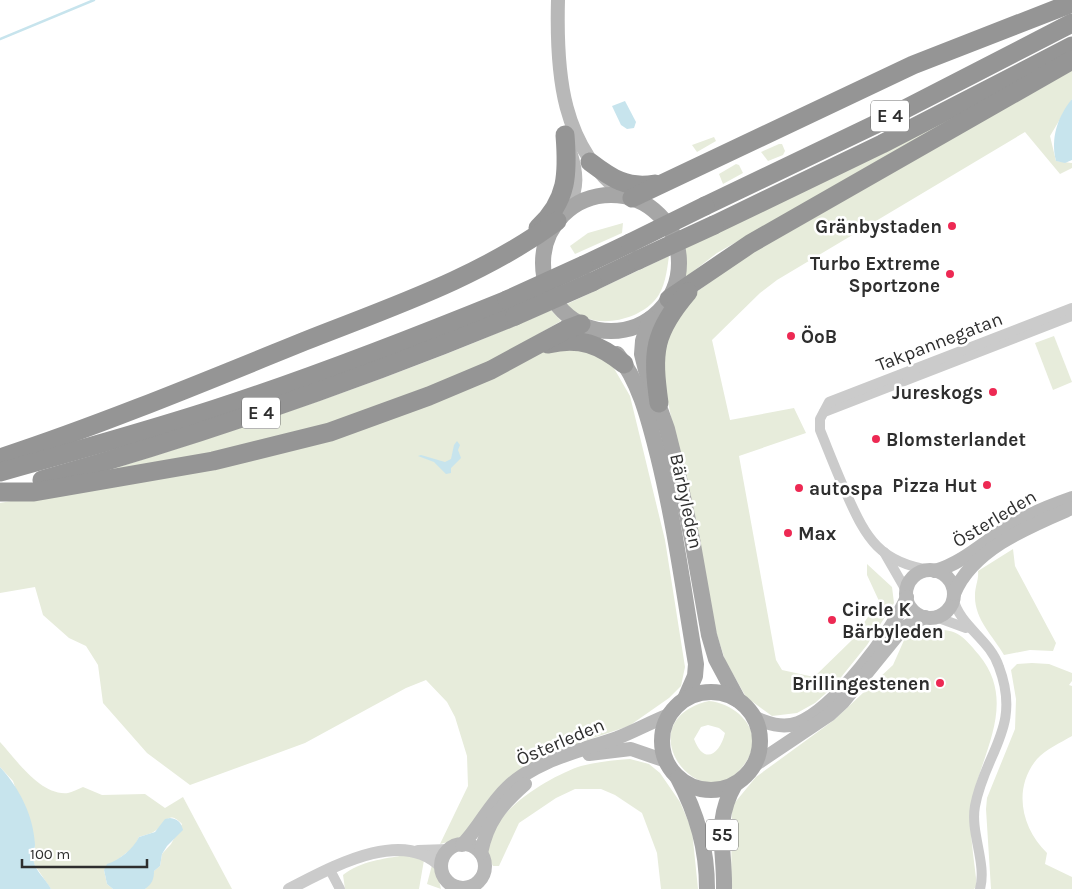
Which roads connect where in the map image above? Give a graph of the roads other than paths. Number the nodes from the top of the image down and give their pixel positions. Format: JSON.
{"nodes":[{"id":1,"x":550,"y":0,"type":"edge"},
{"id":2,"x":558,"y":0,"type":"edge"},
{"id":3,"x":1072,"y":3,"type":"edge"},
{"id":4,"x":1072,"y":23,"type":"edge"},
{"id":5,"x":1072,"y":46,"type":"edge"},
{"id":6,"x":1072,"y":60,"type":"edge"},
{"id":7,"x":565,"y":136,"type":"junction"},
{"id":8,"x":590,"y":162,"type":"junction"},
{"id":9,"x":676,"y":179,"type":"junction"},
{"id":10,"x":628,"y":197,"type":"junction"},
{"id":11,"x":563,"y":215,"type":"junction"},
{"id":12,"x":509,"y":254,"type":"junction"},
{"id":13,"x":588,"y":273,"type":"junction"},
{"id":14,"x":701,"y":278,"type":"junction"},
{"id":15,"x":669,"y":299,"type":"junction"},
{"id":16,"x":511,"y":308,"type":"junction"},
{"id":17,"x":1072,"y":308,"type":"edge"},
{"id":18,"x":1072,"y":316,"type":"edge"},
{"id":19,"x":650,"y":320,"type":"junction"},
{"id":20,"x":585,"y":326,"type":"junction"},
{"id":21,"x":530,"y":348,"type":"junction"},
{"id":22,"x":624,"y":364,"type":"junction"},
{"id":23,"x":659,"y":403,"type":"junction"},
{"id":24,"x":824,"y":412,"type":"junction"},
{"id":25,"x":0,"y":458,"type":"edge"},
{"id":26,"x":0,"y":472,"type":"edge"},
{"id":27,"x":0,"y":492,"type":"edge"},
{"id":28,"x":1072,"y":498,"type":"edge"},
{"id":29,"x":1072,"y":508,"type":"edge"},
{"id":30,"x":883,"y":552,"type":"junction"},
{"id":31,"x":933,"y":571,"type":"junction"},
{"id":32,"x":907,"y":595,"type":"junction"},
{"id":33,"x":954,"y":596,"type":"junction"},
{"id":34,"x":931,"y":617,"type":"junction"},
{"id":35,"x":974,"y":632,"type":"junction"},
{"id":36,"x":685,"y":700,"type":"junction"},
{"id":37,"x":738,"y":700,"type":"junction"},
{"id":38,"x":669,"y":715,"type":"junction"},
{"id":39,"x":753,"y":717,"type":"junction"},
{"id":40,"x":666,"y":761,"type":"junction"},
{"id":41,"x":753,"y":766,"type":"junction"},
{"id":42,"x":678,"y":778,"type":"junction"},
{"id":43,"x":735,"y":784,"type":"junction"},
{"id":44,"x":462,"y":844,"type":"junction"},
{"id":45,"x":448,"y":850,"type":"junction"},
{"id":46,"x":416,"y":851,"type":"junction"},
{"id":47,"x":481,"y":853,"type":"junction"},
{"id":48,"x":330,"y":870,"type":"junction"},
{"id":49,"x":441,"y":873,"type":"edge"},
{"id":50,"x":289,"y":889,"type":"edge"},
{"id":51,"x":340,"y":889,"type":"edge"},
{"id":52,"x":465,"y":889,"type":"edge"},
{"id":53,"x":707,"y":889,"type":"edge"},
{"id":54,"x":724,"y":889,"type":"edge"},
{"id":55,"x":980,"y":889,"type":"edge"}],
"edges":[{"from":1,"to":7,"type":"main road"},
{"from":2,"to":8,"type":"main road"},
{"from":3,"to":9,"type":"highway"},
{"from":4,"to":13,"type":"highway","number":"E 4","bridge":true},
{"from":5,"to":13,"type":"highway","number":"E 4","bridge":true},
{"from":6,"to":14,"type":"highway"},
{"from":7,"to":11,"type":"main road"},
{"from":7,"to":12,"type":"highway"},
{"from":8,"to":9,"type":"highway"},
{"from":8,"to":10,"type":"main road"},
{"from":9,"to":10,"type":"highway"},
{"from":10,"to":11,"type":"main road"},
{"from":10,"to":15,"type":"main road"},
{"from":11,"to":12,"type":"highway"},
{"from":11,"to":20,"type":"main road"},
{"from":12,"to":25,"type":"highway"},
{"from":13,"to":16,"type":"highway","number":"E 4","bridge":true},
{"from":14,"to":15,"type":"highway"},
{"from":14,"to":23,"type":"highway"},
{"from":15,"to":19,"type":"main road"},
{"from":16,"to":26,"type":"highway","number":"E 4"},
{"from":16,"to":27,"type":"highway","number":"E 4"},
{"from":17,"to":24,"type":"street","name":"Takpannegatan"},
{"from":18,"to":24,"type":"street","name":"Takpannegatan"},
{"from":19,"to":20,"type":"main road"},
{"from":19,"to":23,"type":"main road","name":"Bärbyleden"},
{"from":20,"to":21,"type":"highway"},
{"from":20,"to":22,"type":"main road","name":"Bärbyleden"},
{"from":21,"to":22,"type":"highway"},
{"from":21,"to":27,"type":"highway"},
{"from":22,"to":36,"type":"main road","name":"Bärbyleden"},
{"from":23,"to":37,"type":"main road","name":"Bärbyleden"},
{"from":24,"to":30,"type":"street"},
{"from":28,"to":31,"type":"main road","name":"Österleden"},
{"from":29,"to":33,"type":"main road","name":"Österleden"},
{"from":30,"to":31,"type":"street"},
{"from":30,"to":32,"type":"street"},
{"from":31,"to":32,"type":"main road"},
{"from":31,"to":33,"type":"main road"},
{"from":32,"to":34,"type":"main road"},
{"from":32,"to":39,"type":"main road"},
{"from":33,"to":34,"type":"main road"},
{"from":33,"to":35,"type":"street"},
{"from":34,"to":35,"type":"street"},
{"from":34,"to":41,"type":"main road"},
{"from":35,"to":55,"type":"street"},
{"from":36,"to":37,"type":"main road"},
{"from":36,"to":38,"type":"main road"},
{"from":37,"to":39,"type":"main road"},
{"from":38,"to":40,"type":"main road"},
{"from":38,"to":44,"type":"main road","name":"Österleden"},
{"from":39,"to":41,"type":"main road"},
{"from":40,"to":42,"type":"main road"},
{"from":40,"to":47,"type":"main road","name":"Österleden"},
{"from":41,"to":43,"type":"main road"},
{"from":42,"to":43,"type":"main road"},
{"from":42,"to":53,"type":"main road","number":"55"},
{"from":43,"to":54,"type":"main road","number":"55"},
{"from":44,"to":45,"type":"main road"},
{"from":44,"to":47,"type":"main road"},
{"from":45,"to":46,"type":"street"},
{"from":45,"to":49,"type":"main road"},
{"from":46,"to":48,"type":"street"},
{"from":46,"to":49,"type":"street"},
{"from":47,"to":52,"type":"main road"},
{"from":48,"to":50,"type":"street"},
{"from":48,"to":51,"type":"street"},
{"from":49,"to":52,"type":"main road"}]}
